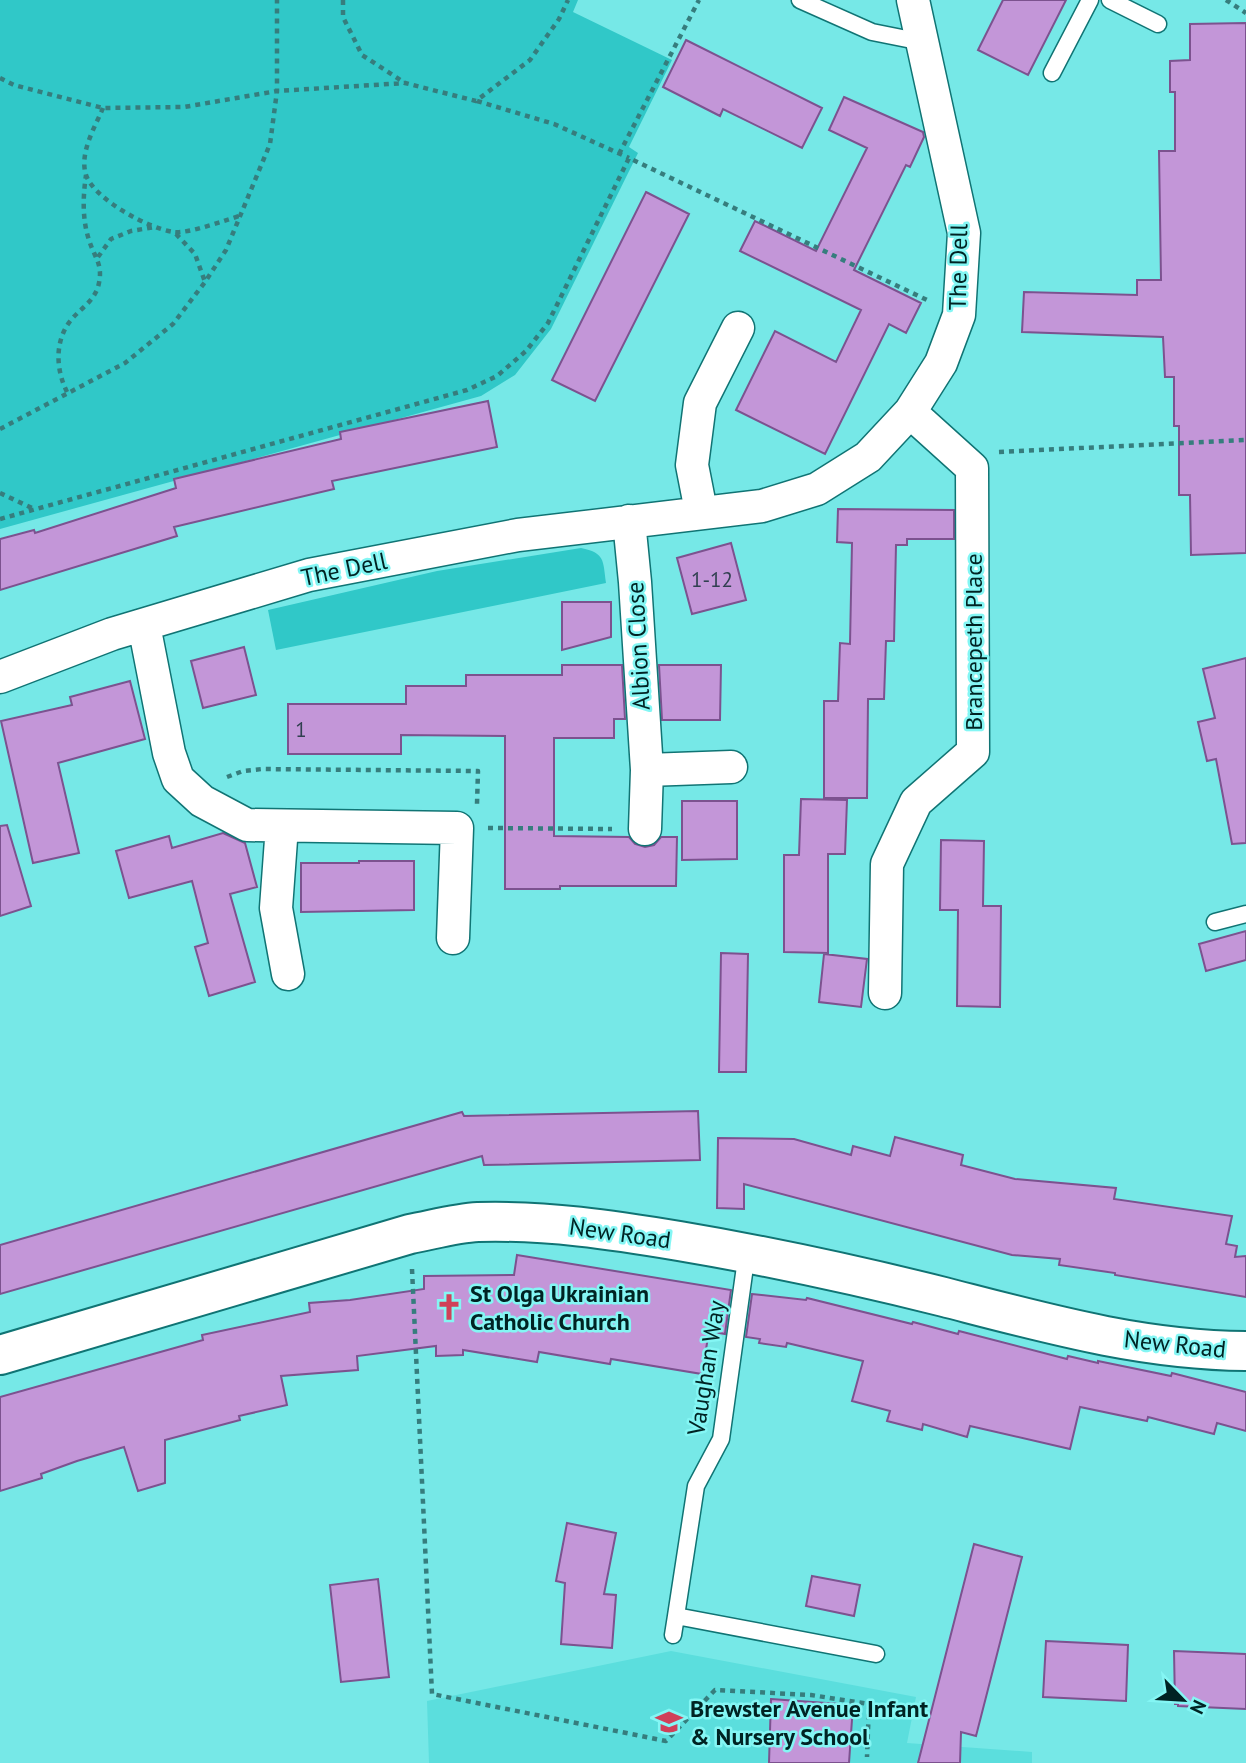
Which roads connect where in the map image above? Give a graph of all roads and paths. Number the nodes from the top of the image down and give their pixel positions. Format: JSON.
{"nodes":[{"id":1,"x":277,"y":0,"type":"edge"},
{"id":2,"x":343,"y":0,"type":"edge"},
{"id":3,"x":568,"y":0,"type":"edge"},
{"id":4,"x":699,"y":0,"type":"edge"},
{"id":5,"x":800,"y":0,"type":"edge"},
{"id":6,"x":913,"y":0,"type":"edge"},
{"id":7,"x":1090,"y":0,"type":"edge"},
{"id":8,"x":1110,"y":0,"type":"edge"},
{"id":9,"x":1226,"y":0,"type":"edge"},
{"id":10,"x":1246,"y":13,"type":"edge"},
{"id":11,"x":1158,"y":24,"type":"dead end"},
{"id":12,"x":922,"y":42,"type":"junction"},
{"id":13,"x":1052,"y":73,"type":"dead end"},
{"id":14,"x":0,"y":78,"type":"edge"},
{"id":15,"x":405,"y":83,"type":"junction"},
{"id":16,"x":278,"y":91,"type":"junction"},
{"id":17,"x":476,"y":101,"type":"junction"},
{"id":18,"x":103,"y":108,"type":"junction"},
{"id":19,"x":619,"y":154,"type":"junction"},
{"id":20,"x":629,"y":158,"type":"junction"},
{"id":21,"x":86,"y":175,"type":"junction"},
{"id":22,"x":243,"y":215,"type":"junction"},
{"id":23,"x":156,"y":227,"type":"junction"},
{"id":24,"x":175,"y":233,"type":"junction"},
{"id":25,"x":98,"y":257,"type":"junction"},
{"id":26,"x":205,"y":282,"type":"junction"},
{"id":27,"x":959,"y":315,"type":"junction"},
{"id":28,"x":738,"y":328,"type":"dead end"},
{"id":29,"x":67,"y":392,"type":"junction"},
{"id":30,"x":910,"y":412,"type":"junction"},
{"id":31,"x":0,"y":429,"type":"edge"},
{"id":32,"x":1246,"y":440,"type":"edge"},
{"id":33,"x":957,"y":454,"type":"junction"},
{"id":34,"x":0,"y":494,"type":"edge"},
{"id":35,"x":35,"y":510,"type":"junction"},
{"id":36,"x":701,"y":512,"type":"junction"},
{"id":37,"x":0,"y":519,"type":"edge"},
{"id":38,"x":629,"y":521,"type":"junction"},
{"id":39,"x":144,"y":625,"type":"junction"},
{"id":40,"x":0,"y":677,"type":"edge"},
{"id":41,"x":731,"y":767,"type":"dead end"},
{"id":42,"x":647,"y":770,"type":"junction"},
{"id":43,"x":190,"y":791,"type":"junction"},
{"id":44,"x":282,"y":826,"type":"junction"},
{"id":45,"x":467,"y":828,"type":"junction"},
{"id":46,"x":645,"y":829,"type":"joint"},
{"id":47,"x":1246,"y":914,"type":"edge"},
{"id":48,"x":1215,"y":922,"type":"dead end"},
{"id":49,"x":453,"y":937,"type":"dead end"},
{"id":50,"x":288,"y":974,"type":"dead end"},
{"id":51,"x":885,"y":993,"type":"dead end"},
{"id":52,"x":410,"y":1234,"type":"junction"},
{"id":53,"x":747,"y":1252,"type":"junction"},
{"id":54,"x":1246,"y":1351,"type":"edge"},
{"id":55,"x":0,"y":1355,"type":"edge"},
{"id":56,"x":676,"y":1616,"type":"junction"},
{"id":57,"x":673,"y":1635,"type":"dead end"},
{"id":58,"x":876,"y":1654,"type":"dead end"},
{"id":59,"x":867,"y":1757,"type":"dead end"}],
"edges":[{"from":1,"to":16,"type":"path"},
{"from":2,"to":15,"type":"path"},
{"from":3,"to":17,"type":"path"},
{"from":4,"to":19,"type":"path"},
{"from":5,"to":12,"type":"lane"},
{"from":6,"to":12,"type":"street","name":"The Dell"},
{"from":7,"to":13,"type":"lane"},
{"from":8,"to":11,"type":"lane"},
{"from":9,"to":10,"type":"path"},
{"from":12,"to":27,"type":"street","name":"The Dell"},
{"from":14,"to":18,"type":"path"},
{"from":15,"to":16,"type":"path"},
{"from":15,"to":17,"type":"path"},
{"from":16,"to":18,"type":"path"},
{"from":16,"to":22,"type":"path"},
{"from":17,"to":19,"type":"path"},
{"from":18,"to":21,"type":"path"},
{"from":19,"to":20,"type":"path"},
{"from":20,"to":27,"type":"path"},
{"from":20,"to":35,"type":"path"},
{"from":21,"to":23,"type":"path"},
{"from":21,"to":25,"type":"path"},
{"from":22,"to":24,"type":"path"},
{"from":22,"to":26,"type":"path"},
{"from":23,"to":24,"type":"path"},
{"from":23,"to":25,"type":"path"},
{"from":24,"to":26,"type":"path"},
{"from":25,"to":29,"type":"path"},
{"from":26,"to":29,"type":"path"},
{"from":27,"to":30,"type":"street","name":"The Dell"},
{"from":28,"to":36,"type":"street"},
{"from":29,"to":31,"type":"path"},
{"from":30,"to":33,"type":"street","name":"Brancepeth Place"},
{"from":30,"to":36,"type":"street","name":"The Dell"},
{"from":32,"to":33,"type":"path"},
{"from":33,"to":51,"type":"street","name":"Brancepeth Place"},
{"from":34,"to":35,"type":"path"},
{"from":35,"to":37,"type":"path"},
{"from":36,"to":38,"type":"street","name":"The Dell"},
{"from":38,"to":39,"type":"street","name":"The Dell"},
{"from":38,"to":42,"type":"street","name":"Albion Close"},
{"from":39,"to":40,"type":"street","name":"The Dell"},
{"from":39,"to":43,"type":"street"},
{"from":41,"to":42,"type":"street"},
{"from":42,"to":46,"type":"street","name":"Albion Close"},
{"from":43,"to":44,"type":"street"},
{"from":43,"to":45,"type":"path"},
{"from":44,"to":45,"type":"street"},
{"from":44,"to":50,"type":"street"},
{"from":45,"to":46,"type":"path"},
{"from":45,"to":49,"type":"street"},
{"from":47,"to":48,"type":"lane"},
{"from":52,"to":53,"type":"street","name":"New Road"},
{"from":52,"to":55,"type":"street","name":"New Road"},
{"from":52,"to":59,"type":"path"},
{"from":53,"to":54,"type":"street","name":"New Road"},
{"from":53,"to":56,"type":"lane","name":"Vaughan Way"},
{"from":56,"to":57,"type":"lane","name":"Vaughan Way"},
{"from":56,"to":58,"type":"lane"}]}
